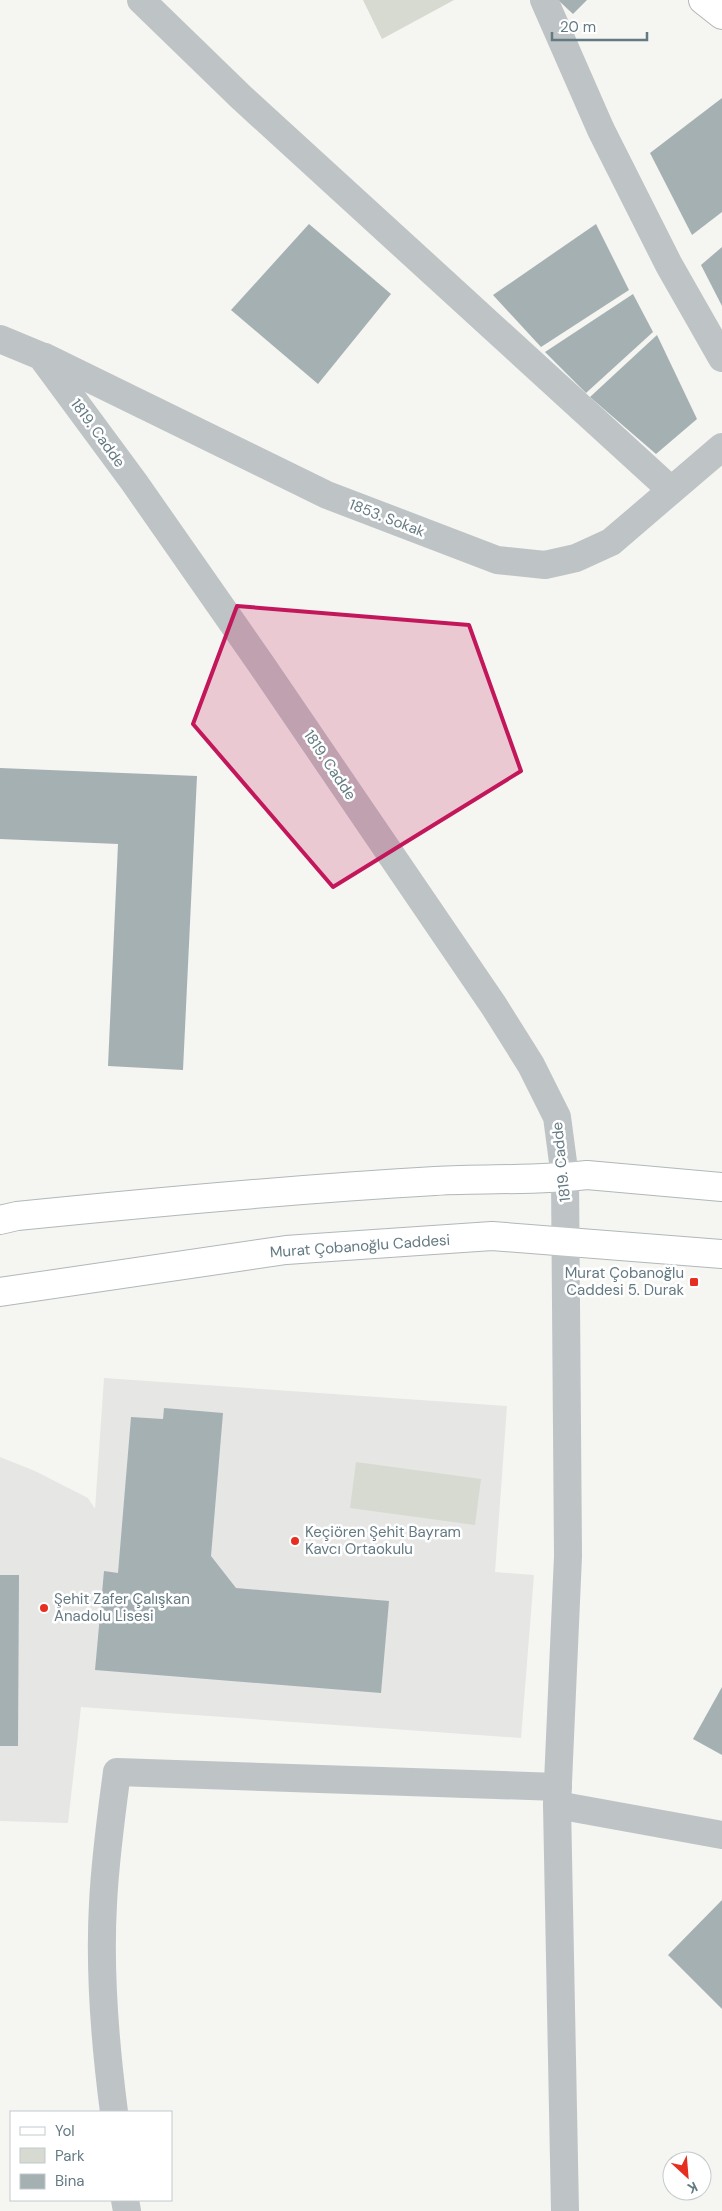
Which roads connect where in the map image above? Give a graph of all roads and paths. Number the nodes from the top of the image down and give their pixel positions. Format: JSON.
{"nodes":[{"id":1,"x":141,"y":0,"type":"edge"},
{"id":2,"x":544,"y":0,"type":"edge"},
{"id":3,"x":703,"y":0,"type":"edge"},
{"id":4,"x":722,"y":15,"type":"edge"},
{"id":5,"x":0,"y":339,"type":"edge"},
{"id":6,"x":41,"y":356,"type":"junction"},
{"id":7,"x":722,"y":358,"type":"edge"},
{"id":8,"x":722,"y":447,"type":"edge"},
{"id":9,"x":671,"y":490,"type":"junction"},
{"id":10,"x":565,"y":1177,"type":"junction"},
{"id":11,"x":722,"y":1187,"type":"edge"},
{"id":12,"x":0,"y":1220,"type":"edge"},
{"id":13,"x":566,"y":1242,"type":"junction"},
{"id":14,"x":722,"y":1254,"type":"edge"},
{"id":15,"x":0,"y":1292,"type":"edge"},
{"id":16,"x":558,"y":1796,"type":"junction"},
{"id":17,"x":722,"y":1835,"type":"edge"},
{"id":18,"x":114,"y":2111,"type":"edge"},
{"id":19,"x":565,"y":2211,"type":"edge"}],
"edges":[{"from":1,"to":9,"type":"street"},
{"from":2,"to":7,"type":"street"},
{"from":3,"to":4,"type":"main road"},
{"from":5,"to":6,"type":"street"},
{"from":6,"to":9,"type":"street","name":"1853. Sokak"},
{"from":6,"to":10,"type":"street","name":"1819. Cadde"},
{"from":8,"to":9,"type":"street","name":"1853. Sokak"},
{"from":10,"to":11,"type":"main road"},
{"from":10,"to":12,"type":"main road"},
{"from":10,"to":13,"type":"street","name":"1819. Cadde"},
{"from":13,"to":14,"type":"main road","name":"Murat Çobanoğlu Caddesi"},
{"from":13,"to":15,"type":"main road","name":"Murat Çobanoğlu Caddesi"},
{"from":13,"to":16,"type":"street","name":"1819. Cadde"},
{"from":16,"to":17,"type":"street"},
{"from":16,"to":18,"type":"street"},
{"from":16,"to":19,"type":"street","name":"1819. Cadde"}]}
